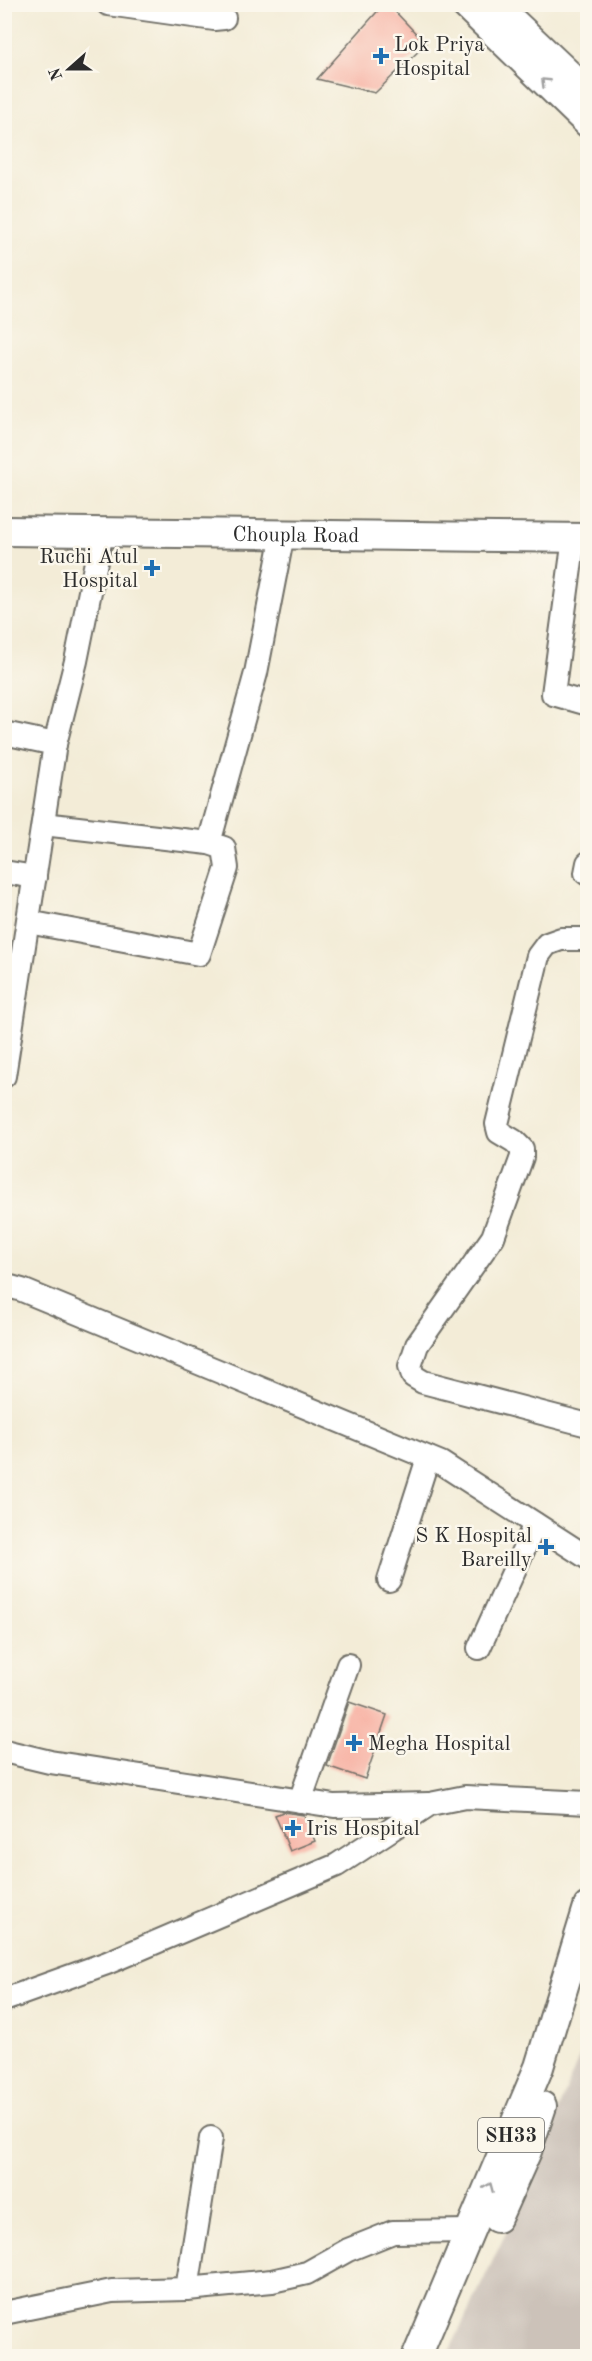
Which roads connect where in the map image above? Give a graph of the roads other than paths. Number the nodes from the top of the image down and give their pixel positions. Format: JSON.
{"nodes":[{"id":1,"x":108,"y":4,"type":"edge"},
{"id":2,"x":216,"y":4,"type":"edge"},
{"id":3,"x":465,"y":4,"type":"edge"},
{"id":4,"x":494,"y":4,"type":"edge"},
{"id":5,"x":588,"y":93,"type":"edge"},
{"id":6,"x":588,"y":123,"type":"edge"},
{"id":7,"x":4,"y":531,"type":"edge"},
{"id":8,"x":102,"y":532,"type":"junction"},
{"id":9,"x":283,"y":534,"type":"junction"},
{"id":10,"x":581,"y":538,"type":"edge"},
{"id":11,"x":588,"y":704,"type":"edge"},
{"id":12,"x":4,"y":733,"type":"edge"},
{"id":13,"x":55,"y":744,"type":"junction"},
{"id":14,"x":43,"y":824,"type":"junction"},
{"id":15,"x":209,"y":843,"type":"junction"},
{"id":16,"x":588,"y":863,"type":"edge"},
{"id":17,"x":4,"y":872,"type":"edge"},
{"id":18,"x":588,"y":874,"type":"edge"},
{"id":19,"x":35,"y":877,"type":"junction"},
{"id":20,"x":28,"y":922,"type":"junction"},
{"id":21,"x":588,"y":939,"type":"edge"},
{"id":22,"x":13,"y":957,"type":"edge"},
{"id":23,"x":4,"y":1076,"type":"edge"},
{"id":24,"x":4,"y":1285,"type":"edge"},
{"id":25,"x":588,"y":1425,"type":"edge"},
{"id":26,"x":428,"y":1458,"type":"junction"},
{"id":27,"x":535,"y":1524,"type":"junction"},
{"id":28,"x":588,"y":1558,"type":"edge"},
{"id":29,"x":390,"y":1580,"type":"dead end"},
{"id":30,"x":479,"y":1648,"type":"dead end"},
{"id":31,"x":348,"y":1665,"type":"dead end"},
{"id":32,"x":4,"y":1751,"type":"edge"},
{"id":33,"x":300,"y":1801,"type":"junction"},
{"id":34,"x":588,"y":1803,"type":"edge"},
{"id":35,"x":430,"y":1804,"type":"junction"},
{"id":36,"x":588,"y":1907,"type":"edge"},
{"id":37,"x":588,"y":1970,"type":"edge"},
{"id":38,"x":4,"y":2000,"type":"edge"},
{"id":39,"x":211,"y":2138,"type":"dead end"},
{"id":40,"x":471,"y":2231,"type":"junction"},
{"id":41,"x":187,"y":2289,"type":"junction"},
{"id":42,"x":4,"y":2313,"type":"edge"},
{"id":43,"x":422,"y":2356,"type":"edge"}],
"edges":[{"from":1,"to":2,"type":"street"},
{"from":6,"to":3,"type":"main road","one_way":true},
{"from":4,"to":5,"type":"main road"},
{"from":7,"to":8,"type":"main road","name":"Choupla Road"},
{"from":8,"to":9,"type":"main road","name":"Choupla Road"},
{"from":8,"to":13,"type":"street"},
{"from":9,"to":10,"type":"main road","name":"Choupla Road"},
{"from":9,"to":15,"type":"street"},
{"from":10,"to":11,"type":"street"},
{"from":12,"to":13,"type":"street"},
{"from":13,"to":14,"type":"street"},
{"from":14,"to":15,"type":"street"},
{"from":14,"to":19,"type":"street"},
{"from":15,"to":20,"type":"street"},
{"from":16,"to":18,"type":"street"},
{"from":17,"to":19,"type":"street"},
{"from":19,"to":20,"type":"street"},
{"from":20,"to":22,"type":"street"},
{"from":21,"to":25,"type":"street"},
{"from":22,"to":23,"type":"street"},
{"from":24,"to":26,"type":"street"},
{"from":26,"to":27,"type":"street"},
{"from":26,"to":29,"type":"street"},
{"from":27,"to":28,"type":"street"},
{"from":27,"to":30,"type":"street"},
{"from":31,"to":33,"type":"street"},
{"from":32,"to":33,"type":"street"},
{"from":33,"to":35,"type":"street"},
{"from":34,"to":35,"type":"street"},
{"from":35,"to":38,"type":"street"},
{"from":40,"to":36,"type":"main road","number":"SH33","one_way":true},
{"from":37,"to":43,"type":"main road","number":"SH33"},
{"from":39,"to":41,"type":"street"},
{"from":40,"to":41,"type":"street"},
{"from":40,"to":43,"type":"main road","number":"SH33"},
{"from":41,"to":42,"type":"street"}]}
